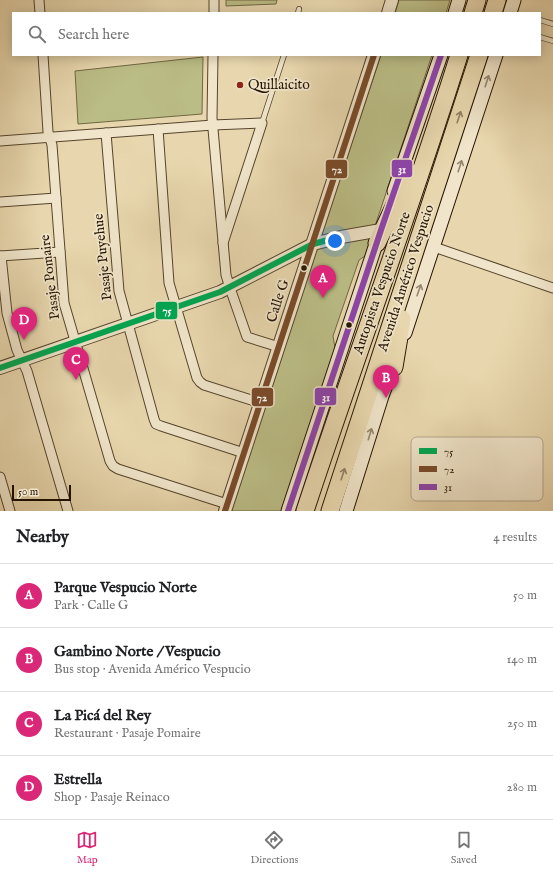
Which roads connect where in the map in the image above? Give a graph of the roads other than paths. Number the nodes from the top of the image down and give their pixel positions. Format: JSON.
{"nodes":[{"id":1,"x":39,"y":0,"type":"edge"},
{"id":2,"x":214,"y":0,"type":"edge"},
{"id":3,"x":392,"y":0,"type":"edge"},
{"id":4,"x":459,"y":0,"type":"edge"},
{"id":5,"x":477,"y":0,"type":"edge"},
{"id":6,"x":509,"y":7,"type":"edge"},
{"id":7,"x":40,"y":12,"type":"edge"},
{"id":8,"x":214,"y":12,"type":"edge"},
{"id":9,"x":388,"y":12,"type":"edge"},
{"id":10,"x":455,"y":12,"type":"edge"},
{"id":11,"x":473,"y":12,"type":"edge"},
{"id":12,"x":496,"y":12,"type":"edge"},
{"id":13,"x":541,"y":20,"type":"edge"},
{"id":14,"x":553,"y":24,"type":"edge"},
{"id":15,"x":541,"y":37,"type":"edge"},
{"id":16,"x":553,"y":41,"type":"edge"},
{"id":17,"x":43,"y":56,"type":"edge"},
{"id":18,"x":213,"y":56,"type":"edge"},
{"id":19,"x":284,"y":56,"type":"edge"},
{"id":20,"x":374,"y":56,"type":"edge"},
{"id":21,"x":441,"y":56,"type":"edge"},
{"id":22,"x":460,"y":56,"type":"edge"},
{"id":23,"x":479,"y":56,"type":"edge"},
{"id":24,"x":496,"y":56,"type":"edge"},
{"id":25,"x":444,"y":104,"type":"junction"},
{"id":26,"x":262,"y":123,"type":"junction"},
{"id":27,"x":213,"y":125,"type":"junction"},
{"id":28,"x":158,"y":129,"type":"junction"},
{"id":29,"x":106,"y":133,"type":"junction"},
{"id":30,"x":50,"y":137,"type":"junction"},
{"id":31,"x":0,"y":141,"type":"edge"},
{"id":32,"x":56,"y":198,"type":"junction"},
{"id":33,"x":0,"y":202,"type":"edge"},
{"id":34,"x":379,"y":236,"type":"junction"},
{"id":35,"x":223,"y":243,"type":"junction"},
{"id":36,"x":313,"y":244,"type":"junction"},
{"id":37,"x":434,"y":247,"type":"junction"},
{"id":38,"x":60,"y":252,"type":"junction"},
{"id":39,"x":1,"y":256,"type":"edge"},
{"id":40,"x":412,"y":261,"type":"junction"},
{"id":41,"x":230,"y":288,"type":"junction"},
{"id":42,"x":553,"y":288,"type":"edge"},
{"id":43,"x":176,"y":307,"type":"junction"},
{"id":44,"x":129,"y":324,"type":"junction"},
{"id":45,"x":76,"y":342,"type":"junction"},
{"id":46,"x":279,"y":348,"type":"junction"},
{"id":47,"x":22,"y":361,"type":"junction"},
{"id":48,"x":394,"y":366,"type":"junction"},
{"id":49,"x":0,"y":368,"type":"edge"},
{"id":50,"x":261,"y":403,"type":"junction"},
{"id":51,"x":244,"y":453,"type":"junction"},
{"id":52,"x":0,"y":477,"type":"edge"},
{"id":53,"x":226,"y":507,"type":"edge"},
{"id":54,"x":10,"y":511,"type":"edge"},
{"id":55,"x":68,"y":511,"type":"edge"},
{"id":56,"x":288,"y":511,"type":"edge"},
{"id":57,"x":305,"y":511,"type":"edge"},
{"id":58,"x":330,"y":511,"type":"edge"},
{"id":59,"x":346,"y":511,"type":"edge"}],
"edges":[{"from":1,"to":7,"type":"street"},
{"from":2,"to":8,"type":"street"},
{"from":3,"to":9,"type":"street"},
{"from":4,"to":10,"type":"main road"},
{"from":5,"to":11,"type":"highway"},
{"from":6,"to":12,"type":"highway"},
{"from":13,"to":14,"type":"lane"},
{"from":15,"to":16,"type":"lane"},
{"from":17,"to":30,"type":"street","name":"Pasaje Pomaire"},
{"from":18,"to":27,"type":"street"},
{"from":19,"to":26,"type":"lane"},
{"from":20,"to":36,"type":"street","name":"Calle G"},
{"from":21,"to":34,"type":"main road"},
{"from":22,"to":25,"type":"highway","name":"Autopista Vespucio Norte"},
{"from":40,"to":23,"type":"highway","name":"Autopista Vespucio Norte","one_way":true},
{"from":37,"to":24,"type":"main road","name":"Avenida Américo Vespucio","one_way":true},
{"from":25,"to":34,"type":"highway"},
{"from":25,"to":57,"type":"highway","name":"Autopista Vespucio Norte"},
{"from":26,"to":27,"type":"street"},
{"from":26,"to":35,"type":"street"},
{"from":27,"to":28,"type":"street"},
{"from":27,"to":35,"type":"street"},
{"from":28,"to":29,"type":"street"},
{"from":28,"to":43,"type":"street"},
{"from":29,"to":30,"type":"street"},
{"from":29,"to":44,"type":"street","name":"Pasaje Puyehue"},
{"from":30,"to":31,"type":"street"},
{"from":30,"to":32,"type":"street","name":"Pasaje Pomaire"},
{"from":32,"to":33,"type":"street"},
{"from":32,"to":38,"type":"street","name":"Pasaje Pomaire"},
{"from":34,"to":36,"type":"street"},
{"from":34,"to":56,"type":"main road"},
{"from":35,"to":41,"type":"street"},
{"from":36,"to":41,"type":"street"},
{"from":36,"to":46,"type":"street","name":"Calle G"},
{"from":37,"to":42,"type":"street"},
{"from":48,"to":37,"type":"main road","name":"Avenida Américo Vespucio","one_way":true},
{"from":38,"to":39,"type":"street"},
{"from":38,"to":45,"type":"street","name":"Pasaje Pomaire"},
{"from":39,"to":47,"type":"street"},
{"from":40,"to":48,"type":"highway"},
{"from":58,"to":40,"type":"highway","name":"Autopista Vespucio Norte","one_way":true},
{"from":41,"to":43,"type":"street"},
{"from":41,"to":46,"type":"street"},
{"from":43,"to":44,"type":"street"},
{"from":43,"to":50,"type":"street"},
{"from":44,"to":45,"type":"street"},
{"from":44,"to":51,"type":"street","name":"Pasaje Puyehue"},
{"from":45,"to":47,"type":"street"},
{"from":45,"to":53,"type":"street","name":"Pasaje Pomaire"},
{"from":46,"to":50,"type":"street","name":"Calle G"},
{"from":47,"to":49,"type":"street"},
{"from":47,"to":55,"type":"street"},
{"from":59,"to":48,"type":"main road","name":"Avenida Américo Vespucio","one_way":true},
{"from":50,"to":51,"type":"street","name":"Calle G"},
{"from":51,"to":53,"type":"street","name":"Calle G"},
{"from":52,"to":54,"type":"street"}]}
